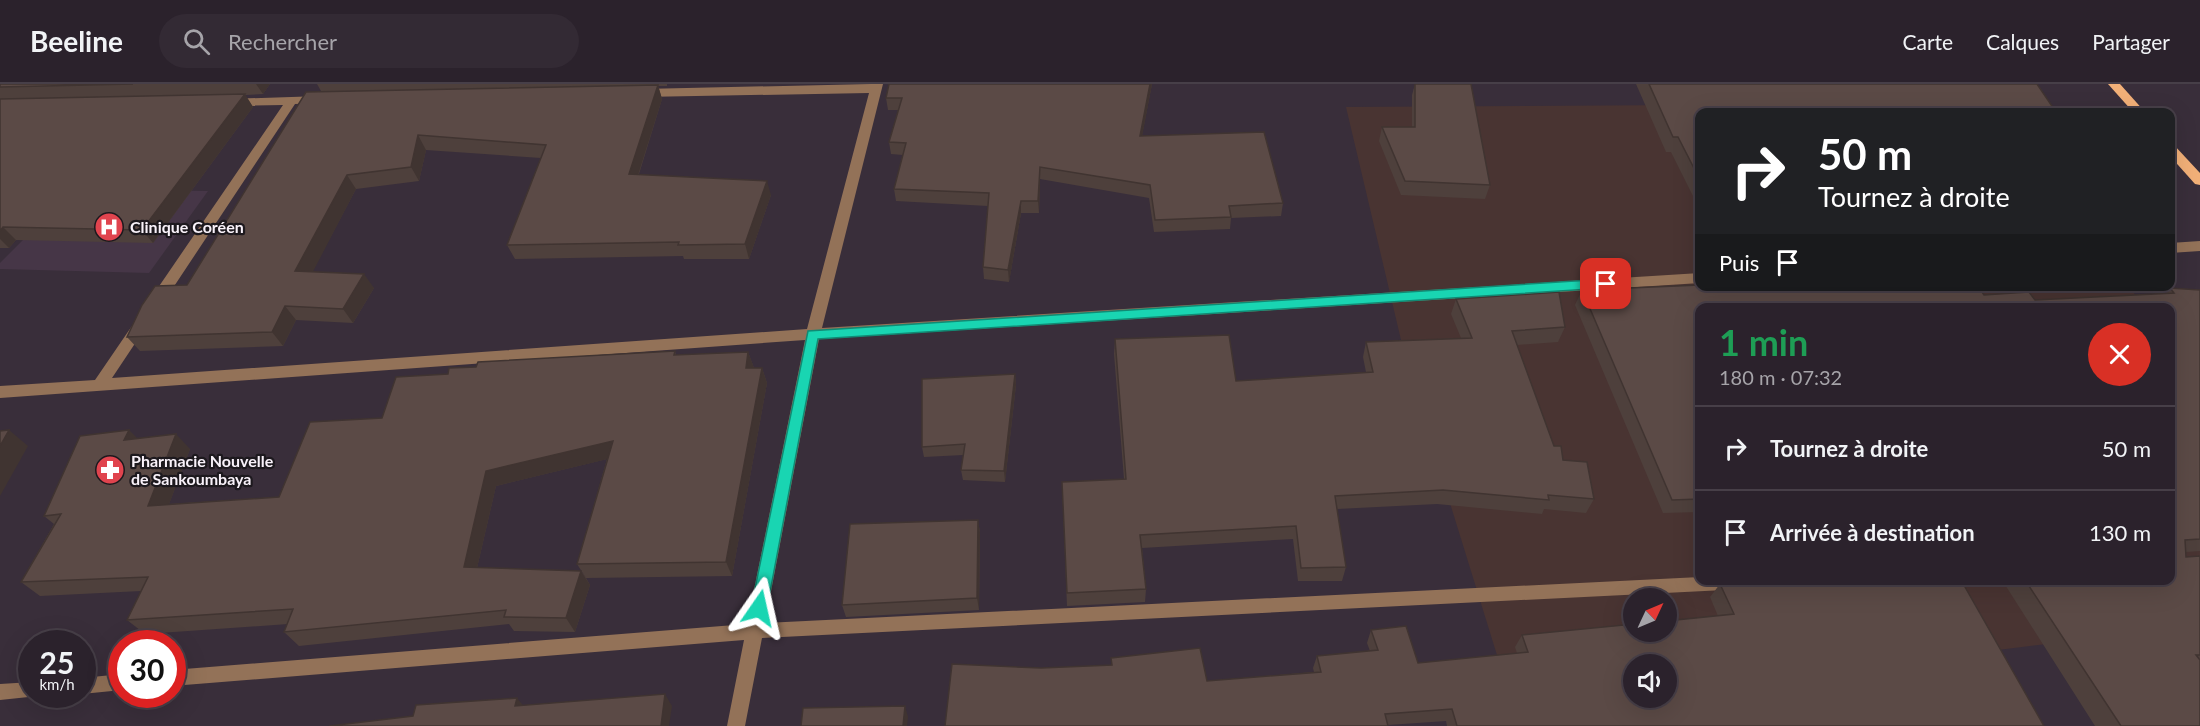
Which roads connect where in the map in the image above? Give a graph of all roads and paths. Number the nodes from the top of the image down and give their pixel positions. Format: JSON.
{"nodes":[{"id":1,"x":2114,"y":84,"type":"edge"},
{"id":2,"x":876,"y":86,"type":"edge"},
{"id":3,"x":625,"y":94,"type":"edge"},
{"id":4,"x":340,"y":99,"type":"edge"},
{"id":5,"x":292,"y":100,"type":"junction"},
{"id":6,"x":222,"y":102,"type":"edge"},
{"id":7,"x":2135,"y":108,"type":"edge"},
{"id":8,"x":2175,"y":154,"type":"edge"},
{"id":9,"x":2200,"y":182,"type":"edge"},
{"id":10,"x":2200,"y":246,"type":"edge"},
{"id":11,"x":2175,"y":248,"type":"edge"},
{"id":12,"x":1695,"y":278,"type":"edge"},
{"id":13,"x":813,"y":334,"type":"junction"},
{"id":14,"x":100,"y":384,"type":"junction"},
{"id":15,"x":0,"y":392,"type":"edge"},
{"id":16,"x":1695,"y":584,"type":"edge"},
{"id":17,"x":754,"y":630,"type":"junction"},
{"id":18,"x":186,"y":677,"type":"edge"},
{"id":19,"x":18,"y":691,"type":"edge"},
{"id":20,"x":0,"y":692,"type":"edge"},
{"id":21,"x":736,"y":726,"type":"edge"}],
"edges":[{"from":1,"to":7,"type":"main road"},
{"from":2,"to":3,"type":"street"},
{"from":2,"to":13,"type":"street"},
{"from":4,"to":5,"type":"street"},
{"from":5,"to":6,"type":"street"},
{"from":5,"to":14,"type":"street"},
{"from":8,"to":9,"type":"main road"},
{"from":10,"to":11,"type":"street"},
{"from":12,"to":13,"type":"street"},
{"from":13,"to":14,"type":"street"},
{"from":13,"to":17,"type":"street"},
{"from":14,"to":15,"type":"street"},
{"from":16,"to":17,"type":"street"},
{"from":17,"to":18,"type":"street"},
{"from":17,"to":21,"type":"street"},
{"from":19,"to":20,"type":"street"}]}
